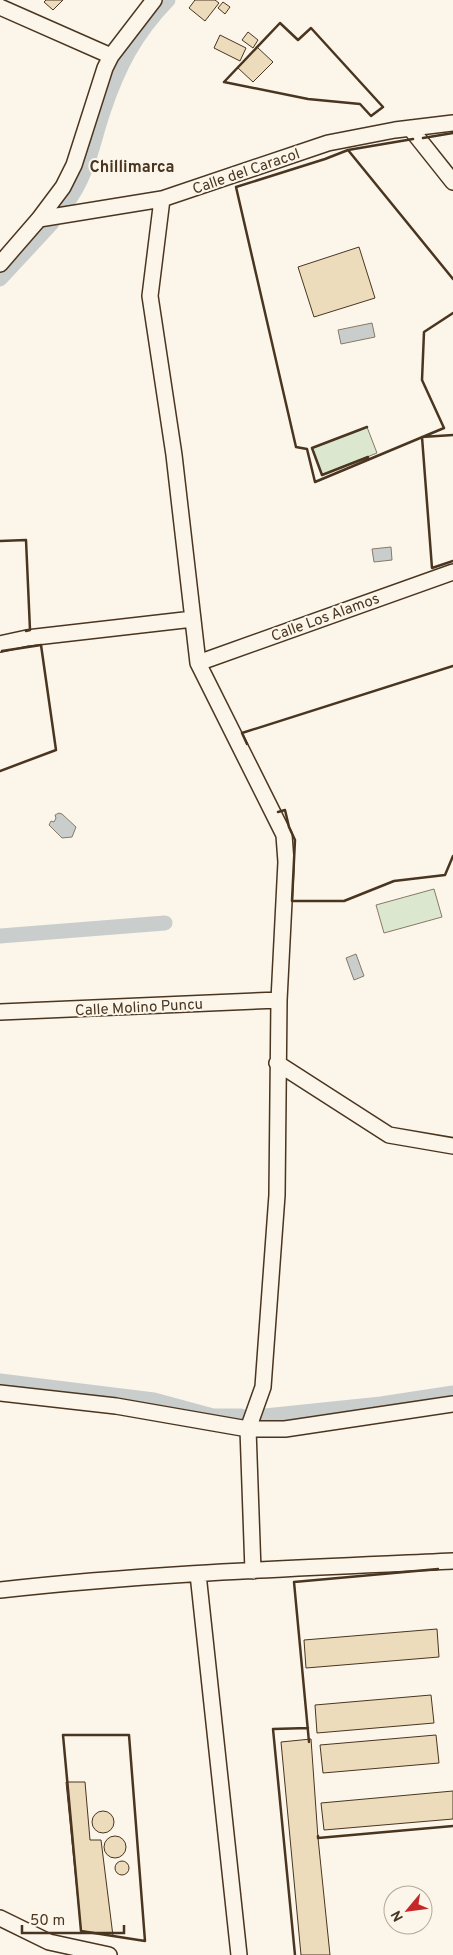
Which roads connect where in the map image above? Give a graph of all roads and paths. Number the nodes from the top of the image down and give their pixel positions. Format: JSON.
{"nodes":[{"id":1,"x":154,"y":0,"type":"edge"},
{"id":2,"x":0,"y":7,"type":"edge"},
{"id":3,"x":111,"y":56,"type":"junction"},
{"id":4,"x":453,"y":123,"type":"edge"},
{"id":5,"x":410,"y":128,"type":"junction"},
{"id":6,"x":453,"y":182,"type":"edge"},
{"id":7,"x":162,"y":199,"type":"junction"},
{"id":8,"x":39,"y":219,"type":"junction"},
{"id":9,"x":7,"y":250,"type":"edge"},
{"id":10,"x":0,"y":264,"type":"edge"},
{"id":11,"x":453,"y":572,"type":"edge"},
{"id":12,"x":193,"y":619,"type":"junction"},
{"id":13,"x":0,"y":644,"type":"edge"},
{"id":14,"x":198,"y":663,"type":"junction"},
{"id":15,"x":278,"y":1000,"type":"junction"},
{"id":16,"x":0,"y":1012,"type":"edge"},
{"id":17,"x":277,"y":1063,"type":"junction"},
{"id":18,"x":453,"y":1146,"type":"edge"},
{"id":19,"x":0,"y":1393,"type":"edge"},
{"id":20,"x":453,"y":1404,"type":"edge"},
{"id":21,"x":248,"y":1429,"type":"junction"},
{"id":22,"x":453,"y":1561,"type":"edge"},
{"id":23,"x":253,"y":1571,"type":"junction"},
{"id":24,"x":198,"y":1574,"type":"junction"},
{"id":25,"x":0,"y":1590,"type":"edge"},
{"id":26,"x":0,"y":1918,"type":"edge"},
{"id":27,"x":109,"y":1955,"type":"edge"},
{"id":28,"x":239,"y":1955,"type":"edge"}],
"edges":[{"from":1,"to":3,"type":"street"},
{"from":2,"to":3,"type":"street"},
{"from":3,"to":8,"type":"street"},
{"from":4,"to":5,"type":"street","name":"Calle del Caracol"},
{"from":5,"to":6,"type":"street"},
{"from":5,"to":7,"type":"street","name":"Calle del Caracol"},
{"from":7,"to":8,"type":"street","name":"Calle del Caracol"},
{"from":7,"to":12,"type":"street"},
{"from":8,"to":9,"type":"street"},
{"from":9,"to":10,"type":"street"},
{"from":11,"to":14,"type":"street","name":"Calle Los Alamos"},
{"from":12,"to":13,"type":"street"},
{"from":12,"to":14,"type":"street"},
{"from":14,"to":15,"type":"street"},
{"from":15,"to":16,"type":"street","name":"Calle Molino Puncu"},
{"from":15,"to":17,"type":"street"},
{"from":17,"to":18,"type":"street"},
{"from":17,"to":21,"type":"street"},
{"from":19,"to":21,"type":"street"},
{"from":20,"to":21,"type":"street"},
{"from":21,"to":23,"type":"street"},
{"from":22,"to":23,"type":"street"},
{"from":23,"to":24,"type":"street"},
{"from":24,"to":25,"type":"street"},
{"from":24,"to":28,"type":"street"},
{"from":26,"to":27,"type":"street"}]}
